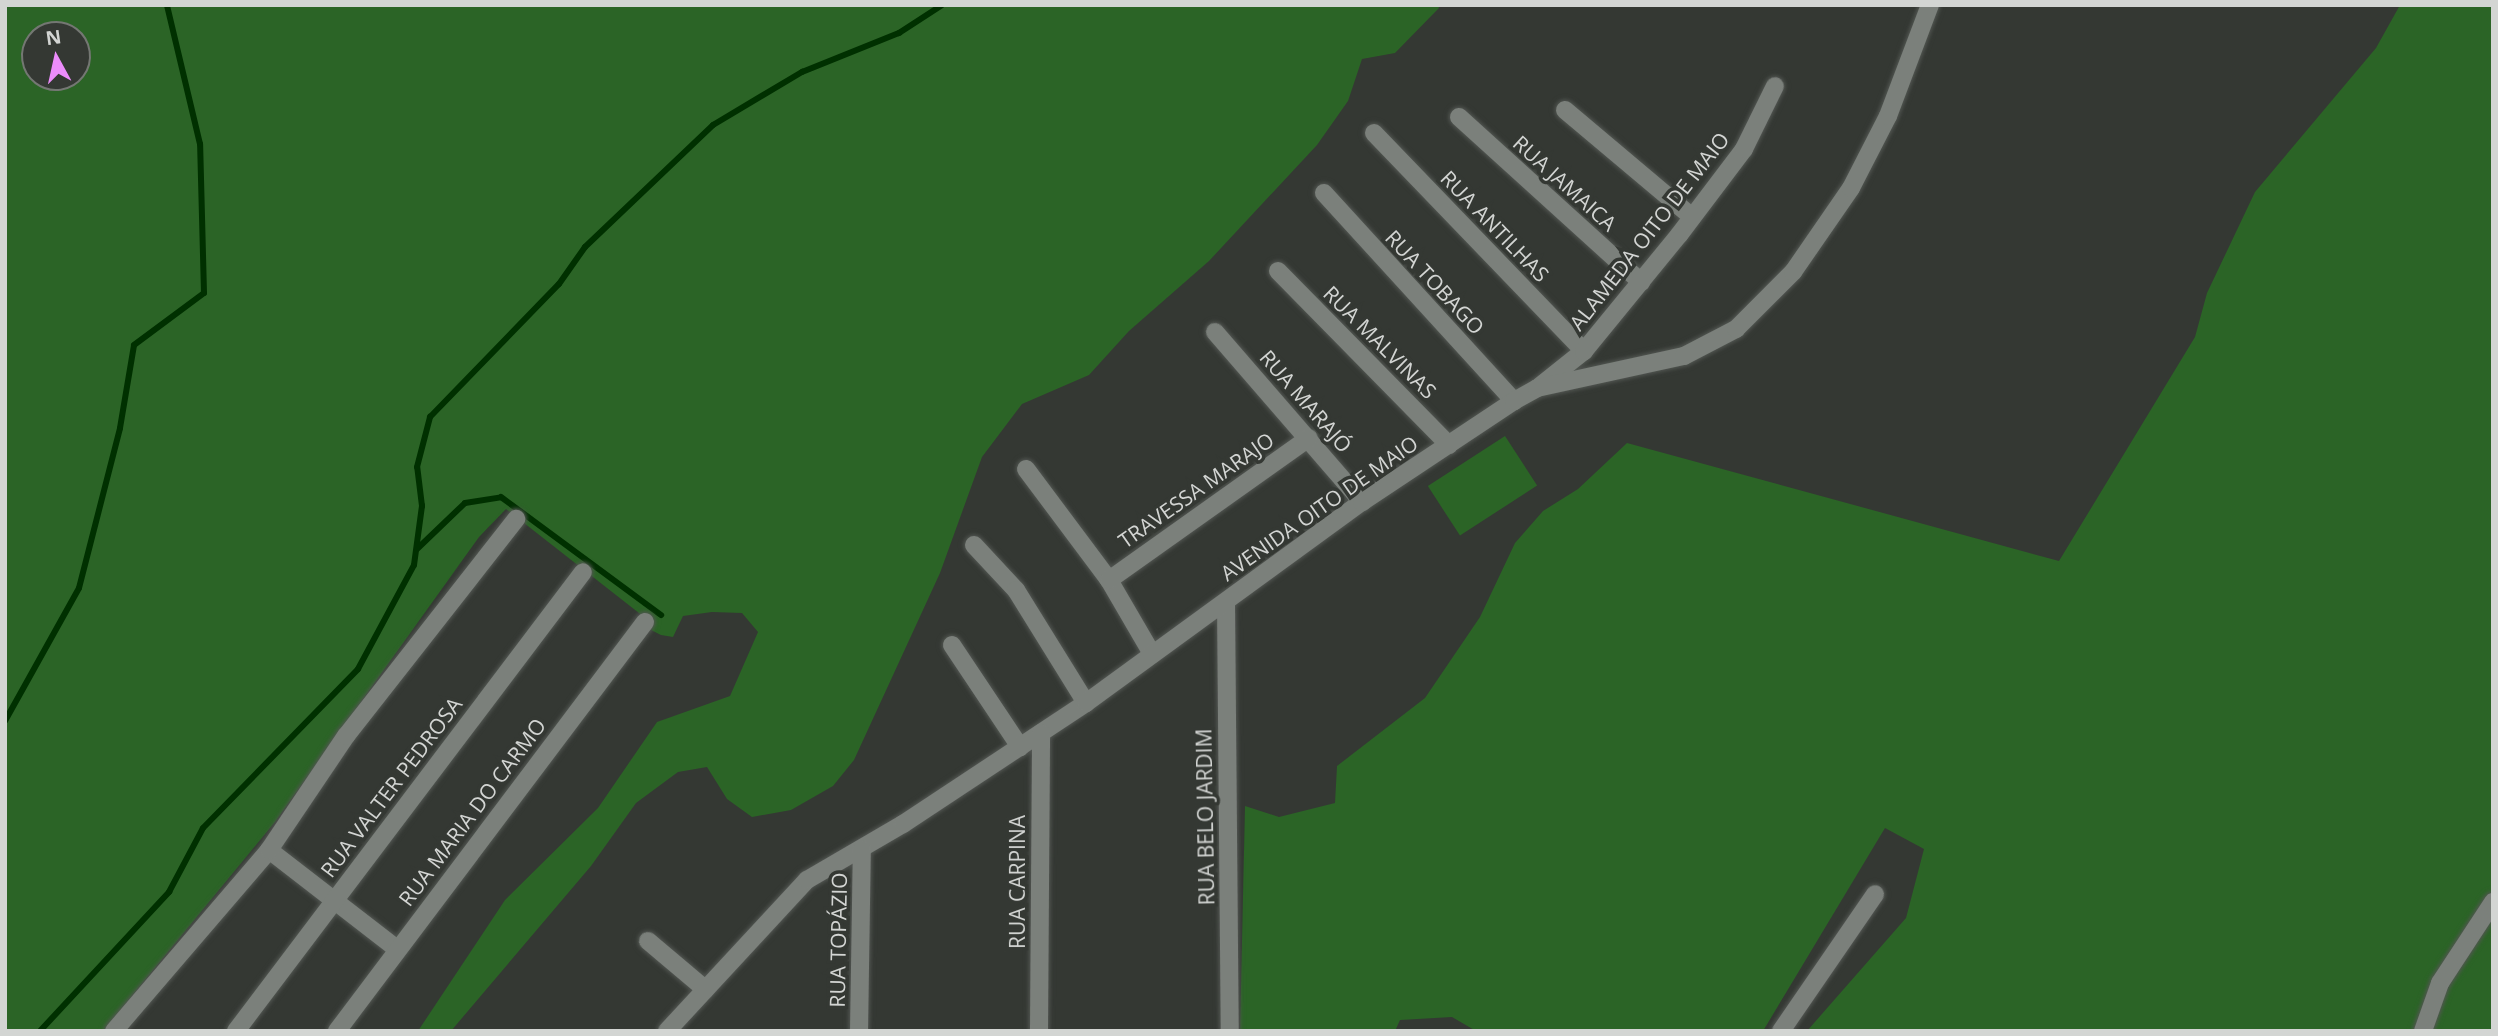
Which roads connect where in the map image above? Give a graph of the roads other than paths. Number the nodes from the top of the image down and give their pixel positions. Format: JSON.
{"nodes":[{"id":1,"x":1930,"y":5,"type":"edge"},
{"id":2,"x":1775,"y":86,"type":"dead end"},
{"id":3,"x":1565,"y":110,"type":"dead end"},
{"id":4,"x":1459,"y":117,"type":"dead end"},
{"id":5,"x":1374,"y":133,"type":"dead end"},
{"id":6,"x":1324,"y":193,"type":"dead end"},
{"id":7,"x":1692,"y":217,"type":"junction"},
{"id":8,"x":1279,"y":271,"type":"dead end"},
{"id":9,"x":1640,"y":282,"type":"junction"},
{"id":10,"x":1214,"y":332,"type":"dead end"},
{"id":11,"x":1584,"y":351,"type":"junction"},
{"id":12,"x":1537,"y":388,"type":"junction"},
{"id":13,"x":1514,"y":401,"type":"junction"},
{"id":14,"x":1310,"y":438,"type":"junction"},
{"id":15,"x":1449,"y":445,"type":"junction"},
{"id":16,"x":1026,"y":469,"type":"dead end"},
{"id":17,"x":1362,"y":502,"type":"junction"},
{"id":18,"x":516,"y":519,"type":"dead end"},
{"id":19,"x":974,"y":545,"type":"dead end"},
{"id":20,"x":583,"y":572,"type":"dead end"},
{"id":21,"x":1109,"y":580,"type":"junction"},
{"id":22,"x":1226,"y":602,"type":"junction"},
{"id":23,"x":645,"y":622,"type":"dead end"},
{"id":24,"x":951,"y":645,"type":"dead end"},
{"id":25,"x":1152,"y":654,"type":"junction"},
{"id":26,"x":1086,"y":703,"type":"junction"},
{"id":27,"x":1041,"y":733,"type":"junction"},
{"id":28,"x":1020,"y":747,"type":"junction"},
{"id":29,"x":862,"y":849,"type":"junction"},
{"id":30,"x":269,"y":850,"type":"junction"},
{"id":31,"x":1875,"y":894,"type":"dead end"},
{"id":32,"x":335,"y":899,"type":"junction"},
{"id":33,"x":2493,"y":902,"type":"edge"},
{"id":34,"x":648,"y":942,"type":"dead end"},
{"id":35,"x":397,"y":949,"type":"junction"},
{"id":36,"x":705,"y":989,"type":"junction"},
{"id":37,"x":114,"y":1031,"type":"edge"},
{"id":38,"x":236,"y":1031,"type":"edge"},
{"id":39,"x":337,"y":1031,"type":"edge"},
{"id":40,"x":667,"y":1031,"type":"edge"},
{"id":41,"x":859,"y":1031,"type":"edge"},
{"id":42,"x":1038,"y":1031,"type":"edge"},
{"id":43,"x":1230,"y":1031,"type":"edge"},
{"id":44,"x":1781,"y":1031,"type":"edge"},
{"id":45,"x":2423,"y":1031,"type":"edge"}],
"edges":[{"from":1,"to":12,"type":"street","name":"AVENIDA OITO DE MAIO"},
{"from":2,"to":7,"type":"street","name":"ALAMEDA OITO DE MAIO"},
{"from":3,"to":7,"type":"street"},
{"from":4,"to":9,"type":"street","name":"RUA JAMAICA"},
{"from":5,"to":11,"type":"street","name":"RUA ANTILHAS"},
{"from":6,"to":13,"type":"street","name":"RUA TOBAGO"},
{"from":7,"to":9,"type":"street","name":"ALAMEDA OITO DE MAIO"},
{"from":8,"to":15,"type":"street","name":"RUA MALVINAS"},
{"from":9,"to":11,"type":"street","name":"ALAMEDA OITO DE MAIO"},
{"from":10,"to":14,"type":"street","name":"RUA MARAJÓ"},
{"from":11,"to":12,"type":"street","name":"ALAMEDA OITO DE MAIO"},
{"from":12,"to":13,"type":"street","name":"AVENIDA OITO DE MAIO"},
{"from":13,"to":15,"type":"street","name":"AVENIDA OITO DE MAIO"},
{"from":14,"to":17,"type":"street","name":"RUA MARAJÓ"},
{"from":14,"to":21,"type":"street","name":"TRAVESSA MARAJO"},
{"from":15,"to":17,"type":"street","name":"AVENIDA OITO DE MAIO"},
{"from":16,"to":21,"type":"street"},
{"from":17,"to":22,"type":"street","name":"AVENIDA OITO DE MAIO"},
{"from":18,"to":30,"type":"street"},
{"from":19,"to":26,"type":"street"},
{"from":20,"to":32,"type":"street","name":"RUA VALTER PEDROSA"},
{"from":21,"to":25,"type":"street"},
{"from":22,"to":25,"type":"street","name":"AVENIDA OITO DE MAIO"},
{"from":22,"to":43,"type":"street","name":"RUA BELO JARDIM"},
{"from":23,"to":35,"type":"street","name":"RUA MARIA DO CARMO"},
{"from":24,"to":28,"type":"street"},
{"from":25,"to":26,"type":"street","name":"AVENIDA OITO DE MAIO"},
{"from":26,"to":27,"type":"street","name":"AVENIDA OITO DE MAIO"},
{"from":27,"to":28,"type":"street","name":"AVENIDA OITO DE MAIO"},
{"from":27,"to":42,"type":"street","name":"RUA CARPINA"},
{"from":28,"to":29,"type":"street","name":"AVENIDA OITO DE MAIO"},
{"from":29,"to":36,"type":"street","name":"AVENIDA OITO DE MAIO"},
{"from":29,"to":41,"type":"street","name":"RUA TOPÁZIO"},
{"from":30,"to":32,"type":"street"},
{"from":30,"to":37,"type":"street"},
{"from":31,"to":44,"type":"street"},
{"from":32,"to":35,"type":"street"},
{"from":32,"to":38,"type":"street","name":"RUA VALTER PEDROSA"},
{"from":33,"to":45,"type":"street"},
{"from":34,"to":36,"type":"street"},
{"from":35,"to":39,"type":"street","name":"RUA MARIA DO CARMO"},
{"from":36,"to":40,"type":"street","name":"AVENIDA OITO DE MAIO"}]}
